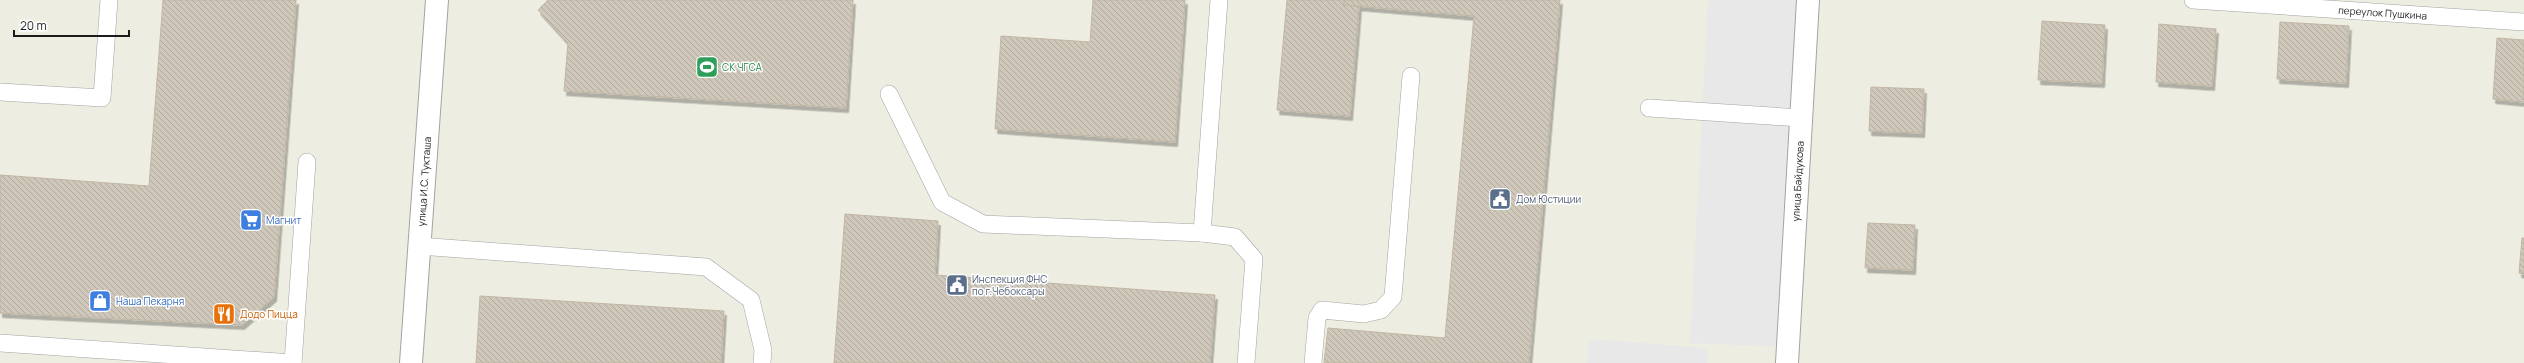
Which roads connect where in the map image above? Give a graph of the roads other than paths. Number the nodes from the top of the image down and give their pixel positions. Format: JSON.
{"nodes":[{"id":1,"x":110,"y":0,"type":"edge"},
{"id":2,"x":437,"y":0,"type":"edge"},
{"id":3,"x":1219,"y":0,"type":"edge"},
{"id":4,"x":1808,"y":0,"type":"edge"},
{"id":5,"x":2193,"y":0,"type":"edge"},
{"id":6,"x":2524,"y":22,"type":"edge"},
{"id":7,"x":1411,"y":76,"type":"dead end"},
{"id":8,"x":0,"y":92,"type":"edge"},
{"id":9,"x":889,"y":94,"type":"dead end"},
{"id":10,"x":1648,"y":108,"type":"dead end"},
{"id":11,"x":1801,"y":118,"type":"junction"},
{"id":12,"x":306,"y":162,"type":"dead end"},
{"id":13,"x":1202,"y":233,"type":"junction"},
{"id":14,"x":419,"y":246,"type":"junction"},
{"id":15,"x":0,"y":343,"type":"edge"},
{"id":16,"x":293,"y":363,"type":"edge"},
{"id":17,"x":411,"y":363,"type":"edge"},
{"id":18,"x":762,"y":363,"type":"edge"},
{"id":19,"x":1246,"y":363,"type":"edge"},
{"id":20,"x":1313,"y":363,"type":"edge"},
{"id":21,"x":1787,"y":363,"type":"edge"}],
"edges":[{"from":1,"to":8,"type":"lane"},
{"from":2,"to":14,"type":"street","name":"улица И.С. Тукташа"},
{"from":3,"to":13,"type":"lane"},
{"from":4,"to":11,"type":"street","name":"улица Байдукова"},
{"from":5,"to":6,"type":"lane","name":"переулок Пушкина"},
{"from":7,"to":20,"type":"lane"},
{"from":9,"to":13,"type":"lane"},
{"from":10,"to":11,"type":"lane"},
{"from":11,"to":21,"type":"street","name":"улица Байдукова"},
{"from":12,"to":16,"type":"lane"},
{"from":13,"to":19,"type":"lane"},
{"from":14,"to":17,"type":"street","name":"улица И.С. Тукташа"},
{"from":14,"to":18,"type":"lane"},
{"from":15,"to":16,"type":"lane"}]}
